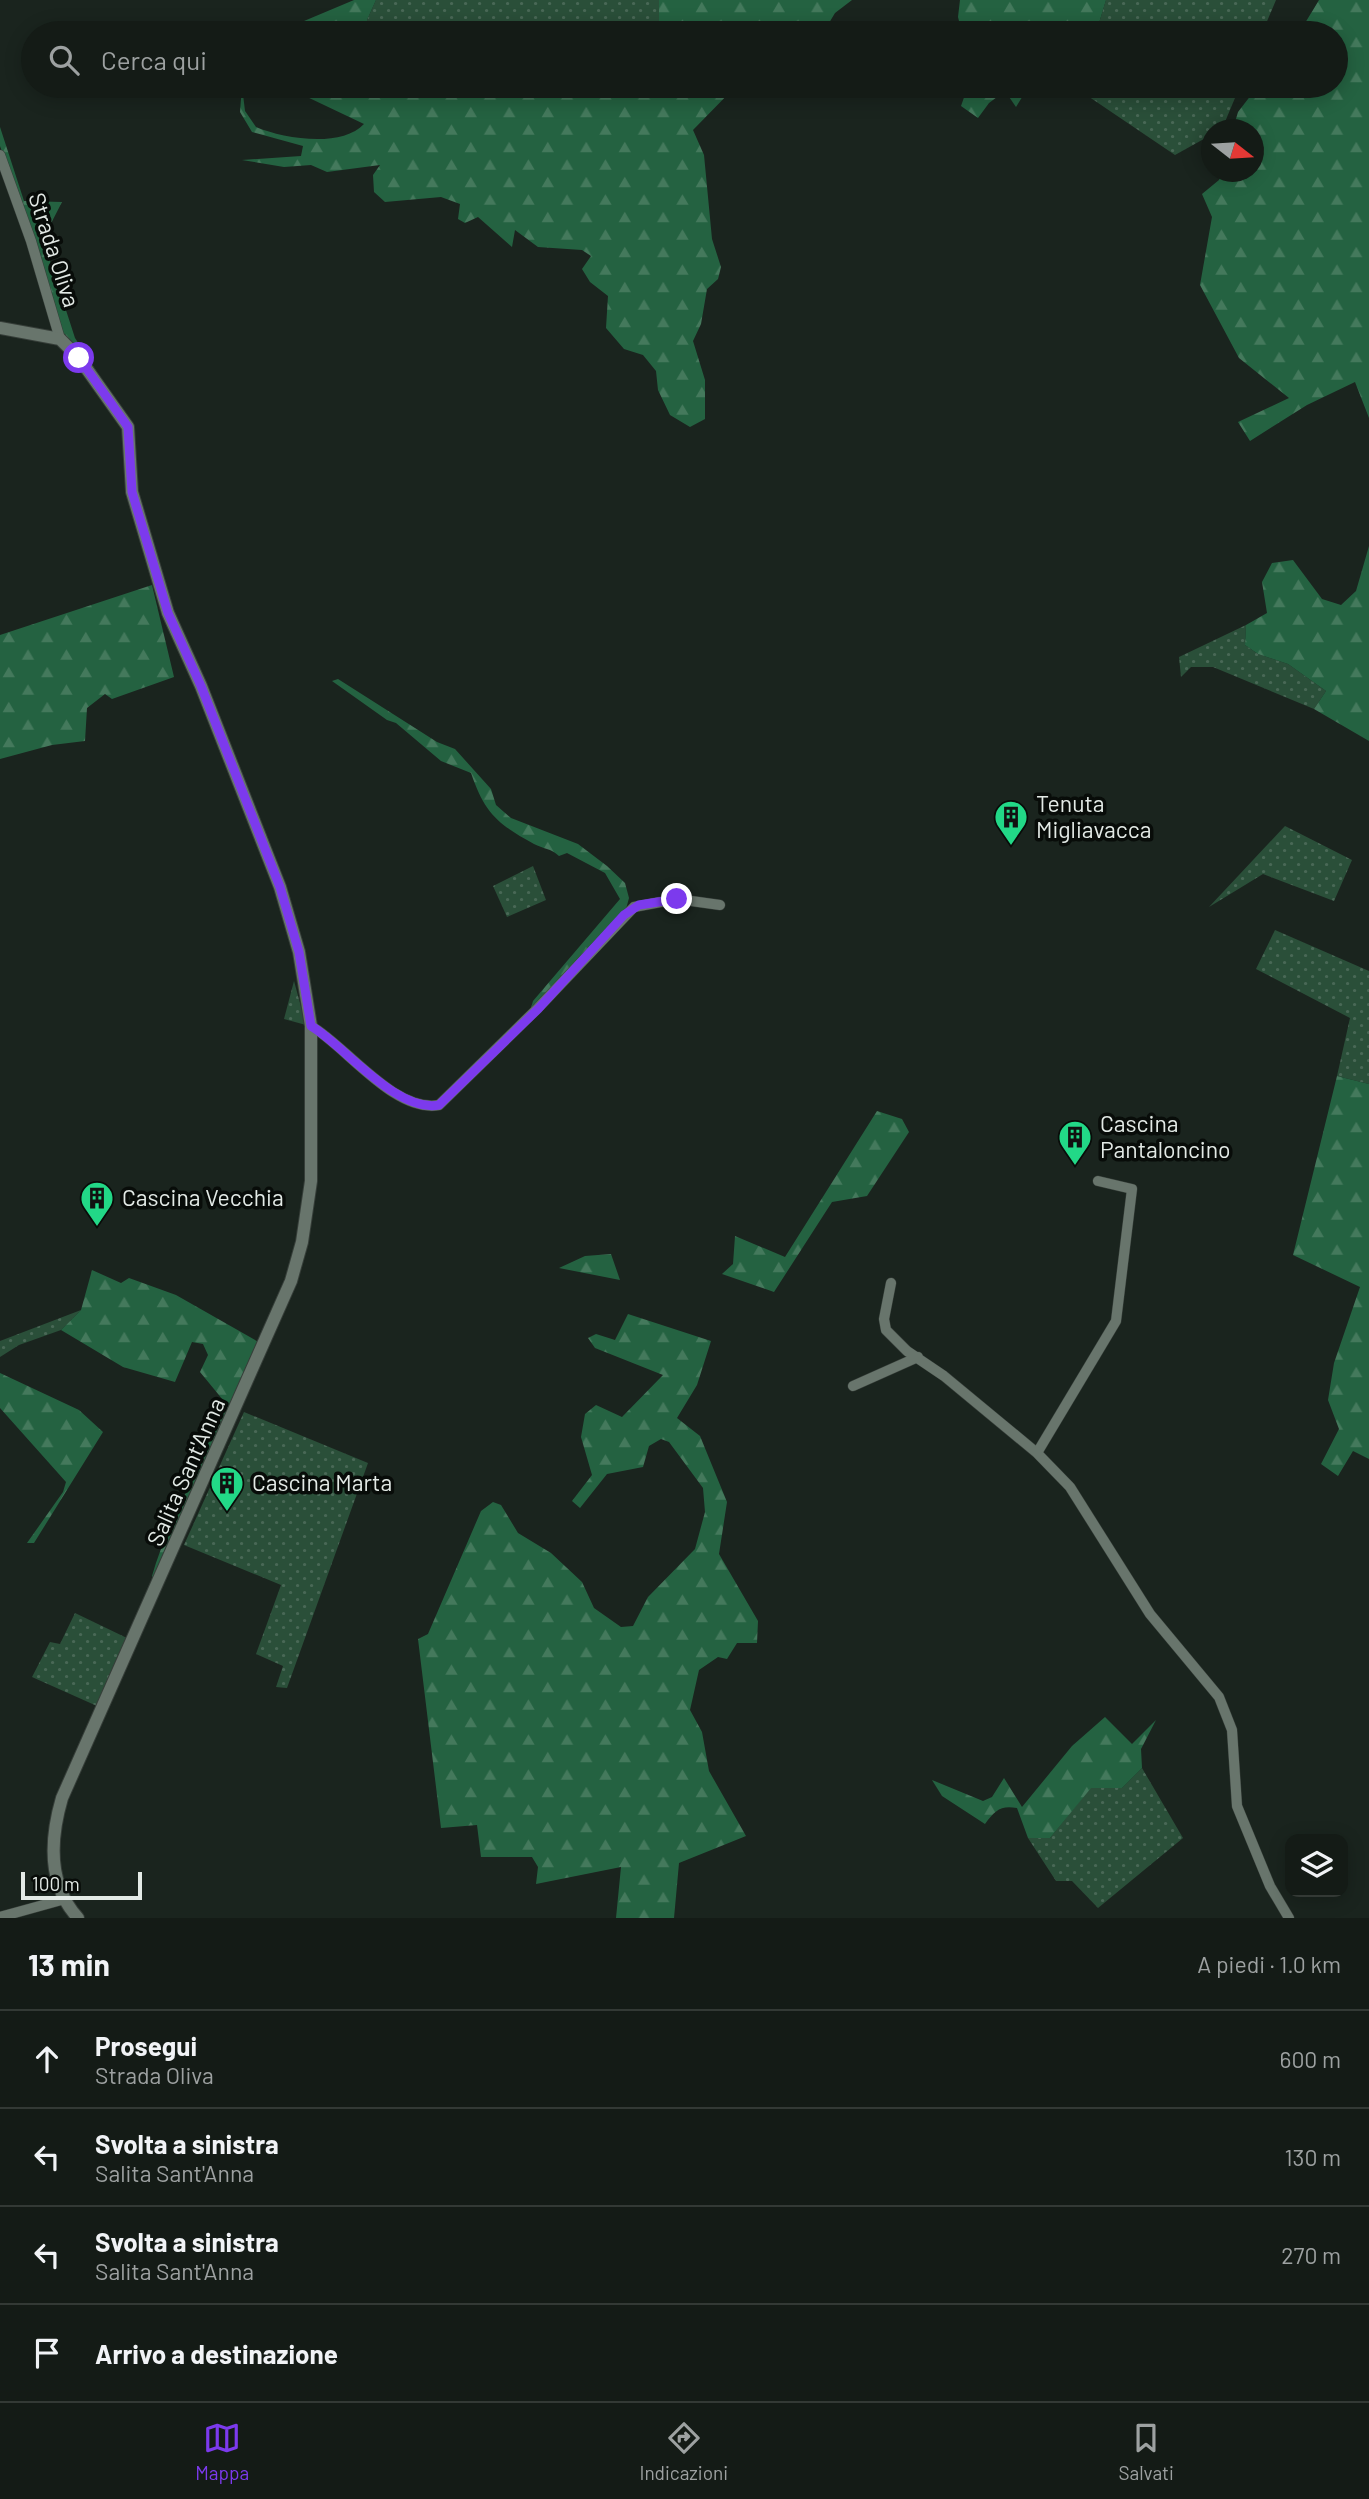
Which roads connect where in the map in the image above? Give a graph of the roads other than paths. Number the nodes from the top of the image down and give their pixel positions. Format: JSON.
{"nodes":[{"id":1,"x":0,"y":155,"type":"edge"},
{"id":2,"x":0,"y":328,"type":"edge"},
{"id":3,"x":60,"y":339,"type":"junction"},
{"id":4,"x":720,"y":905,"type":"dead end"},
{"id":5,"x":310,"y":1022,"type":"junction"},
{"id":6,"x":1098,"y":1181,"type":"dead end"},
{"id":7,"x":891,"y":1283,"type":"dead end"},
{"id":8,"x":918,"y":1357,"type":"junction"},
{"id":9,"x":853,"y":1386,"type":"dead end"},
{"id":10,"x":1037,"y":1453,"type":"junction"},
{"id":11,"x":65,"y":1899,"type":"junction"},
{"id":12,"x":0,"y":1917,"type":"edge"},
{"id":13,"x":78,"y":1918,"type":"edge"},
{"id":14,"x":1289,"y":1918,"type":"edge"}],
"edges":[{"from":1,"to":3,"type":"street","name":"Strada Oliva"},
{"from":2,"to":3,"type":"street"},
{"from":3,"to":5,"type":"street","name":"Strada Oliva"},
{"from":4,"to":5,"type":"street"},
{"from":5,"to":11,"type":"street","name":"Salita Sant'Anna"},
{"from":6,"to":10,"type":"street"},
{"from":7,"to":8,"type":"street"},
{"from":8,"to":9,"type":"street"},
{"from":8,"to":10,"type":"street"},
{"from":10,"to":14,"type":"street"},
{"from":11,"to":12,"type":"street"},
{"from":11,"to":13,"type":"street","name":"Salita Sant'Anna"}]}
